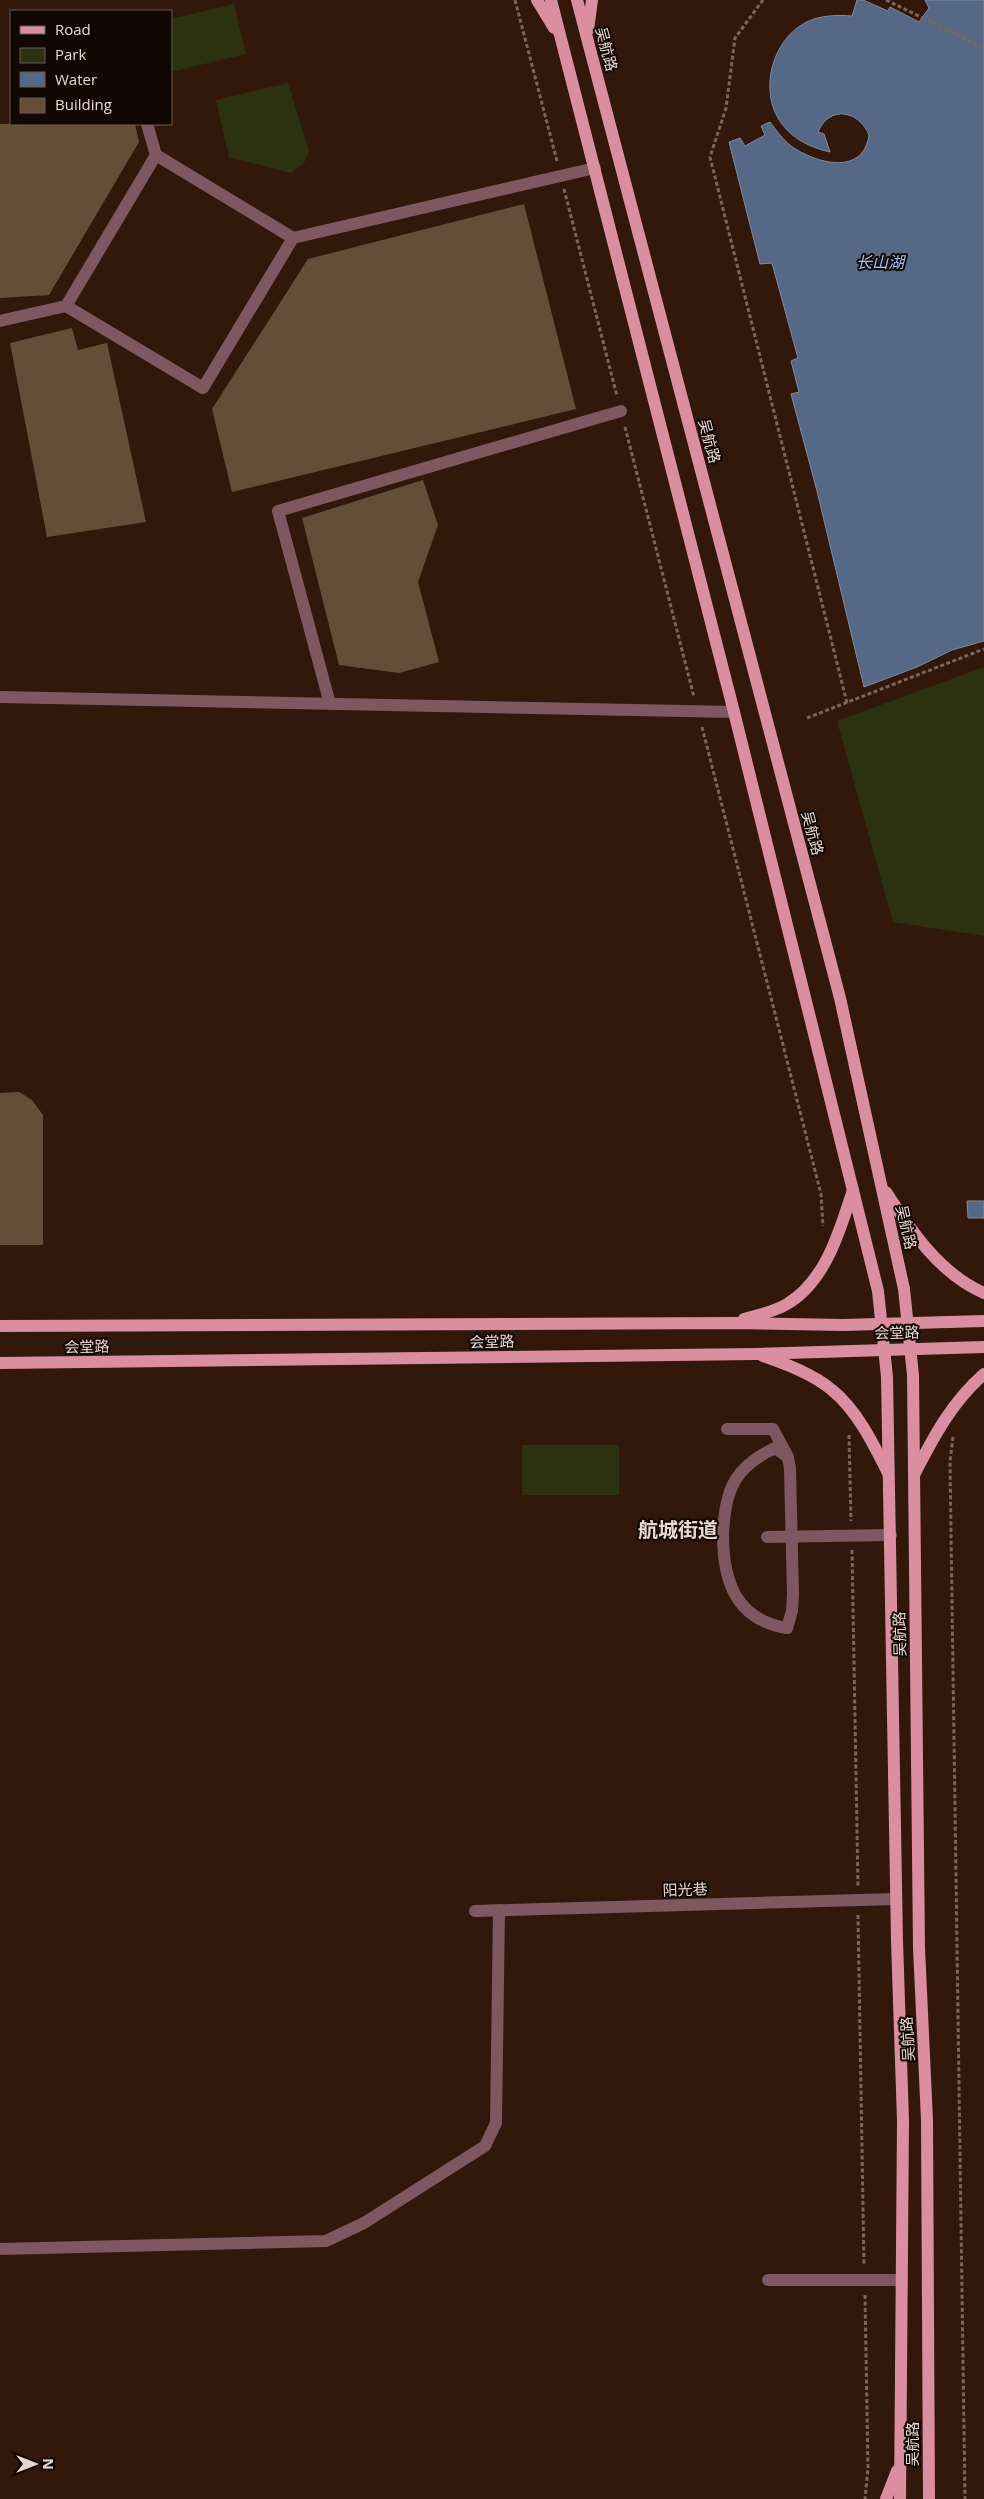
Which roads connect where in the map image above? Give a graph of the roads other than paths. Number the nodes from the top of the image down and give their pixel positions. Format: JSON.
{"nodes":[{"id":1,"x":537,"y":0,"type":"edge"},
{"id":2,"x":550,"y":0,"type":"edge"},
{"id":3,"x":576,"y":0,"type":"edge"},
{"id":4,"x":592,"y":0,"type":"edge"},
{"id":5,"x":587,"y":38,"type":"junction"},
{"id":6,"x":563,"y":43,"type":"junction"},
{"id":7,"x":147,"y":125,"type":"edge"},
{"id":8,"x":156,"y":155,"type":"junction"},
{"id":9,"x":595,"y":168,"type":"junction"},
{"id":10,"x":293,"y":238,"type":"junction"},
{"id":11,"x":66,"y":306,"type":"junction"},
{"id":12,"x":0,"y":320,"type":"edge"},
{"id":13,"x":621,"y":411,"type":"road end"},
{"id":14,"x":0,"y":697,"type":"edge"},
{"id":15,"x":330,"y":704,"type":"junction"},
{"id":16,"x":734,"y":712,"type":"junction"},
{"id":17,"x":881,"y":1184,"type":"junction"},
{"id":18,"x":853,"y":1190,"type":"junction"},
{"id":19,"x":984,"y":1293,"type":"edge"},
{"id":20,"x":984,"y":1321,"type":"edge"},
{"id":21,"x":734,"y":1322,"type":"junction"},
{"id":22,"x":909,"y":1322,"type":"junction"},
{"id":23,"x":883,"y":1323,"type":"junction"},
{"id":24,"x":0,"y":1326,"type":"edge"},
{"id":25,"x":984,"y":1347,"type":"edge"},
{"id":26,"x":886,"y":1348,"type":"junction"},
{"id":27,"x":912,"y":1348,"type":"junction"},
{"id":28,"x":756,"y":1354,"type":"junction"},
{"id":29,"x":0,"y":1363,"type":"edge"},
{"id":30,"x":984,"y":1374,"type":"edge"},
{"id":31,"x":727,"y":1429,"type":"dead end"},
{"id":32,"x":788,"y":1457,"type":"junction"},
{"id":33,"x":914,"y":1475,"type":"junction"},
{"id":34,"x":890,"y":1477,"type":"junction"},
{"id":35,"x":891,"y":1535,"type":"junction"},
{"id":36,"x":792,"y":1536,"type":"junction"},
{"id":37,"x":767,"y":1537,"type":"dead end"},
{"id":38,"x":896,"y":1899,"type":"junction"},
{"id":39,"x":499,"y":1910,"type":"junction"},
{"id":40,"x":476,"y":1911,"type":"dead end"},
{"id":41,"x":0,"y":2249,"type":"edge"},
{"id":42,"x":768,"y":2280,"type":"dead end"},
{"id":43,"x":901,"y":2280,"type":"junction"},
{"id":44,"x":899,"y":2464,"type":"junction"},
{"id":45,"x":928,"y":2467,"type":"junction"},
{"id":46,"x":886,"y":2499,"type":"edge"},
{"id":47,"x":900,"y":2499,"type":"edge"},
{"id":48,"x":929,"y":2499,"type":"edge"},
{"id":49,"x":935,"y":2499,"type":"edge"}],
"edges":[{"from":1,"to":6,"type":"main road"},
{"from":2,"to":6,"type":"main road","name":"吴航路"},
{"from":3,"to":5,"type":"main road","name":"吴航路"},
{"from":4,"to":5,"type":"main road"},
{"from":5,"to":17,"type":"main road","name":"吴航路"},
{"from":6,"to":9,"type":"main road","name":"吴航路"},
{"from":7,"to":8,"type":"street"},
{"from":8,"to":10,"type":"street"},
{"from":8,"to":11,"type":"street"},
{"from":9,"to":10,"type":"street"},
{"from":9,"to":16,"type":"main road","name":"吴航路"},
{"from":10,"to":11,"type":"street"},
{"from":11,"to":12,"type":"street"},
{"from":13,"to":15,"type":"street"},
{"from":14,"to":15,"type":"street"},
{"from":15,"to":16,"type":"street"},
{"from":16,"to":18,"type":"main road","name":"吴航路"},
{"from":17,"to":19,"type":"main road"},
{"from":17,"to":22,"type":"main road","name":"吴航路"},
{"from":18,"to":21,"type":"main road"},
{"from":18,"to":23,"type":"main road","name":"吴航路"},
{"from":20,"to":22,"type":"main road","name":"会堂路"},
{"from":21,"to":23,"type":"main road","name":"会堂路"},
{"from":21,"to":24,"type":"main road","name":"会堂路"},
{"from":22,"to":23,"type":"main road","name":"会堂路"},
{"from":22,"to":27,"type":"main road","name":"吴航路"},
{"from":23,"to":26,"type":"main road","name":"吴航路"},
{"from":25,"to":27,"type":"main road","name":"会堂路"},
{"from":26,"to":27,"type":"main road","name":"会堂路"},
{"from":26,"to":28,"type":"main road","name":"会堂路"},
{"from":26,"to":34,"type":"main road","name":"吴航路"},
{"from":27,"to":33,"type":"main road","name":"吴航路"},
{"from":28,"to":29,"type":"main road","name":"会堂路"},
{"from":28,"to":34,"type":"main road"},
{"from":30,"to":33,"type":"main road"},
{"from":31,"to":32,"type":"street"},
{"from":32,"to":36,"type":"street"},
{"from":32,"to":36,"type":"street"},
{"from":33,"to":45,"type":"main road","name":"吴航路"},
{"from":34,"to":35,"type":"main road","name":"吴航路"},
{"from":35,"to":36,"type":"street"},
{"from":35,"to":38,"type":"main road","name":"吴航路"},
{"from":36,"to":37,"type":"street"},
{"from":38,"to":39,"type":"street","name":"阳光巷"},
{"from":38,"to":43,"type":"main road","name":"吴航路"},
{"from":39,"to":40,"type":"street","name":"阳光巷"},
{"from":39,"to":41,"type":"street"},
{"from":42,"to":43,"type":"street"},
{"from":43,"to":44,"type":"main road","name":"吴航路"},
{"from":44,"to":46,"type":"main road"},
{"from":44,"to":47,"type":"main road","name":"吴航路"},
{"from":45,"to":48,"type":"main road","name":"吴航路"},
{"from":45,"to":49,"type":"main road"}]}
